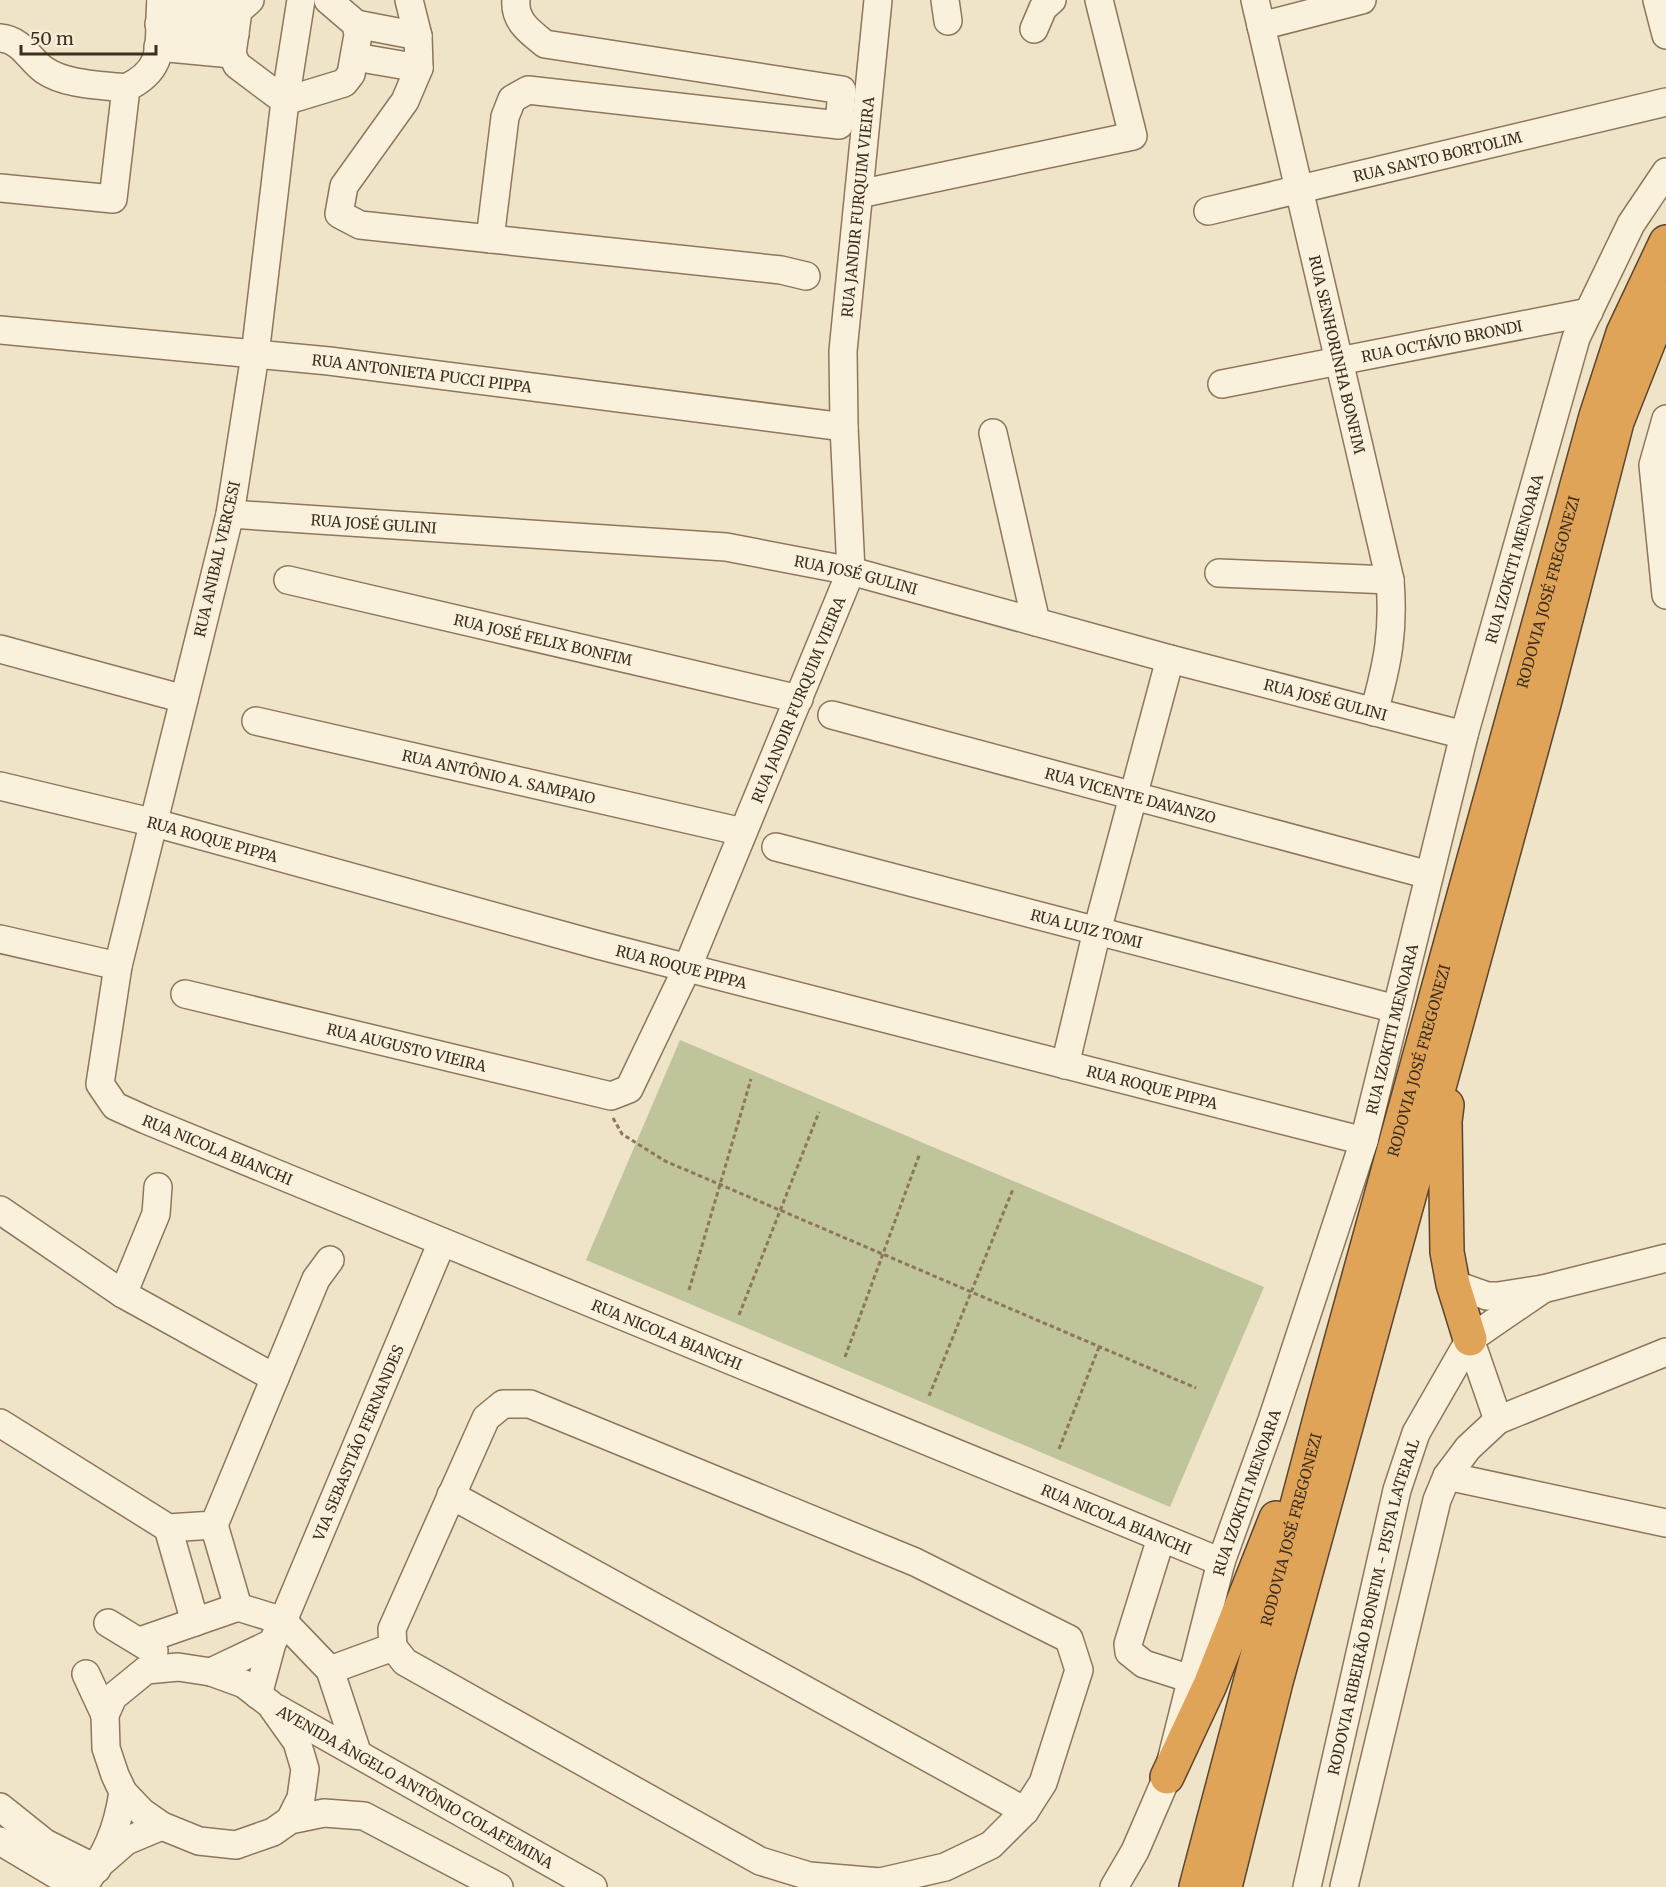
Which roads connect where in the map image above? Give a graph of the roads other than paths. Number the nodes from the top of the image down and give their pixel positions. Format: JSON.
{"nodes":[{"id":1,"x":301,"y":0,"type":"edge"},
{"id":2,"x":328,"y":0,"type":"edge"},
{"id":3,"x":409,"y":0,"type":"edge"},
{"id":4,"x":516,"y":0,"type":"edge"},
{"id":5,"x":878,"y":0,"type":"edge"},
{"id":6,"x":1052,"y":0,"type":"edge"},
{"id":7,"x":1099,"y":0,"type":"edge"},
{"id":8,"x":1362,"y":0,"type":"edge"},
{"id":9,"x":1657,"y":0,"type":"edge"},
{"id":10,"x":1258,"y":13,"type":"edge"},
{"id":11,"x":160,"y":18,"type":"edge"},
{"id":12,"x":356,"y":24,"type":"junction"},
{"id":13,"x":239,"y":25,"type":"edge"},
{"id":14,"x":1034,"y":29,"type":"dead end"},
{"id":15,"x":1666,"y":34,"type":"edge"},
{"id":16,"x":418,"y":36,"type":"junction"},
{"id":17,"x":0,"y":38,"type":"edge"},
{"id":18,"x":353,"y":65,"type":"junction"},
{"id":19,"x":415,"y":77,"type":"junction"},
{"id":20,"x":126,"y":88,"type":"junction"},
{"id":21,"x":285,"y":101,"type":"junction"},
{"id":22,"x":1666,"y":102,"type":"edge"},
{"id":23,"x":1666,"y":172,"type":"edge"},
{"id":24,"x":0,"y":188,"type":"edge"},
{"id":25,"x":1299,"y":189,"type":"junction"},
{"id":26,"x":859,"y":194,"type":"junction"},
{"id":27,"x":1208,"y":211,"type":"dead end"},
{"id":28,"x":490,"y":239,"type":"junction"},
{"id":29,"x":1666,"y":242,"type":"edge"},
{"id":30,"x":806,"y":276,"type":"dead end"},
{"id":31,"x":1666,"y":298,"type":"edge"},
{"id":32,"x":1589,"y":312,"type":"junction"},
{"id":33,"x":0,"y":330,"type":"edge"},
{"id":34,"x":255,"y":355,"type":"junction"},
{"id":35,"x":1338,"y":361,"type":"junction"},
{"id":36,"x":1222,"y":384,"type":"dead end"},
{"id":37,"x":1666,"y":419,"type":"edge"},
{"id":38,"x":844,"y":427,"type":"junction"},
{"id":39,"x":993,"y":433,"type":"dead end"},
{"id":40,"x":230,"y":514,"type":"junction"},
{"id":41,"x":851,"y":571,"type":"junction"},
{"id":42,"x":1219,"y":573,"type":"dead end"},
{"id":43,"x":288,"y":580,"type":"dead end"},
{"id":44,"x":1390,"y":580,"type":"junction"},
{"id":45,"x":1666,"y":595,"type":"edge"},
{"id":46,"x":1036,"y":622,"type":"junction"},
{"id":47,"x":0,"y":649,"type":"edge"},
{"id":48,"x":1170,"y":659,"type":"junction"},
{"id":49,"x":184,"y":699,"type":"junction"},
{"id":50,"x":799,"y":699,"type":"junction"},
{"id":51,"x":1374,"y":712,"type":"junction"},
{"id":52,"x":832,"y":715,"type":"dead end"},
{"id":53,"x":256,"y":720,"type":"dead end"},
{"id":54,"x":1464,"y":735,"type":"junction"},
{"id":55,"x":0,"y":786,"type":"edge"},
{"id":56,"x":1132,"y":797,"type":"junction"},
{"id":57,"x":155,"y":823,"type":"junction"},
{"id":58,"x":743,"y":832,"type":"junction"},
{"id":59,"x":776,"y":847,"type":"dead end"},
{"id":60,"x":1429,"y":874,"type":"junction"},
{"id":61,"x":1097,"y":931,"type":"junction"},
{"id":62,"x":0,"y":939,"type":"edge"},
{"id":63,"x":118,"y":966,"type":"junction"},
{"id":64,"x":688,"y":966,"type":"junction"},
{"id":65,"x":185,"y":994,"type":"dead end"},
{"id":66,"x":1461,"y":1005,"type":"junction"},
{"id":67,"x":1396,"y":1009,"type":"junction"},
{"id":68,"x":1065,"y":1065,"type":"junction"},
{"id":69,"x":629,"y":1089,"type":"joint"},
{"id":70,"x":115,"y":1106,"type":"joint"},
{"id":71,"x":1364,"y":1141,"type":"junction"},
{"id":72,"x":158,"y":1187,"type":"dead end"},
{"id":73,"x":0,"y":1210,"type":"edge"},
{"id":74,"x":442,"y":1242,"type":"junction"},
{"id":75,"x":1666,"y":1258,"type":"edge"},
{"id":76,"x":330,"y":1260,"type":"dead end"},
{"id":77,"x":1453,"y":1284,"type":"junction"},
{"id":78,"x":1544,"y":1289,"type":"junction"},
{"id":79,"x":123,"y":1294,"type":"junction"},
{"id":80,"x":1470,"y":1339,"type":"junction"},
{"id":81,"x":1666,"y":1352,"type":"edge"},
{"id":82,"x":275,"y":1378,"type":"junction"},
{"id":83,"x":1324,"y":1403,"type":"junction"},
{"id":84,"x":1498,"y":1420,"type":"junction"},
{"id":85,"x":0,"y":1423,"type":"edge"},
{"id":86,"x":1447,"y":1476,"type":"junction"},
{"id":87,"x":451,"y":1495,"type":"junction"},
{"id":88,"x":1666,"y":1523,"type":"edge"},
{"id":89,"x":214,"y":1525,"type":"junction"},
{"id":90,"x":168,"y":1528,"type":"junction"},
{"id":91,"x":1161,"y":1538,"type":"junction"},
{"id":92,"x":1221,"y":1562,"type":"junction"},
{"id":93,"x":238,"y":1607,"type":"junction"},
{"id":94,"x":195,"y":1622,"type":"junction"},
{"id":95,"x":108,"y":1623,"type":"dead end"},
{"id":96,"x":277,"y":1632,"type":"junction"},
{"id":97,"x":140,"y":1641,"type":"junction"},
{"id":98,"x":393,"y":1647,"type":"junction"},
{"id":99,"x":178,"y":1667,"type":"junction"},
{"id":100,"x":330,"y":1670,"type":"junction"},
{"id":101,"x":211,"y":1672,"type":"junction"},
{"id":102,"x":86,"y":1674,"type":"dead end"},
{"id":103,"x":1191,"y":1680,"type":"junction"},
{"id":104,"x":264,"y":1700,"type":"junction"},
{"id":105,"x":105,"y":1715,"type":"junction"},
{"id":106,"x":357,"y":1752,"type":"junction"},
{"id":107,"x":1167,"y":1777,"type":"junction"},
{"id":108,"x":123,"y":1792,"type":"junction"},
{"id":109,"x":0,"y":1808,"type":"edge"},
{"id":110,"x":1025,"y":1811,"type":"junction"},
{"id":111,"x":290,"y":1820,"type":"junction"},
{"id":112,"x":162,"y":1826,"type":"junction"},
{"id":113,"x":17,"y":1847,"type":"edge"},
{"id":114,"x":94,"y":1873,"type":"edge"},
{"id":115,"x":77,"y":1887,"type":"edge"},
{"id":116,"x":499,"y":1887,"type":"edge"},
{"id":117,"x":594,"y":1887,"type":"edge"},
{"id":118,"x":1114,"y":1887,"type":"edge"},
{"id":119,"x":1196,"y":1887,"type":"edge"},
{"id":120,"x":1225,"y":1887,"type":"edge"},
{"id":121,"x":1307,"y":1887,"type":"edge"},
{"id":122,"x":1344,"y":1887,"type":"edge"}],
"edges":[{"from":1,"to":21,"type":"street","name":"RUA ANIBAL VERCESI"},
{"from":2,"to":12,"type":"street"},
{"from":3,"to":16,"type":"street"},
{"from":4,"to":28,"type":"street"},
{"from":5,"to":26,"type":"street","name":"RUA JANDIR FURQUIM VIEIRA"},
{"from":6,"to":14,"type":"street"},
{"from":7,"to":26,"type":"street"},
{"from":8,"to":10,"type":"street"},
{"from":9,"to":15,"type":"street"},
{"from":10,"to":25,"type":"street","name":"RUA SENHORINHA BONFIM"},
{"from":11,"to":13,"type":"street"},
{"from":11,"to":13,"type":"street"},
{"from":11,"to":20,"type":"street"},
{"from":12,"to":16,"type":"street"},
{"from":12,"to":18,"type":"street"},
{"from":13,"to":21,"type":"street"},
{"from":16,"to":19,"type":"street"},
{"from":17,"to":20,"type":"street"},
{"from":18,"to":19,"type":"street"},
{"from":18,"to":21,"type":"street"},
{"from":19,"to":28,"type":"street"},
{"from":20,"to":24,"type":"street"},
{"from":21,"to":34,"type":"street","name":"RUA ANIBAL VERCESI"},
{"from":22,"to":25,"type":"street","name":"RUA SANTO BORTOLIM"},
{"from":23,"to":32,"type":"street","name":"RUA IZOKITI MENOARA"},
{"from":25,"to":27,"type":"street","name":"RUA SANTO BORTOLIM"},
{"from":25,"to":35,"type":"street","name":"RUA SENHORINHA BONFIM"},
{"from":26,"to":38,"type":"street","name":"RUA JANDIR FURQUIM VIEIRA"},
{"from":28,"to":30,"type":"street"},
{"from":29,"to":83,"type":"highway","name":"RODOVIA JOSÉ FREGONEZI"},
{"from":31,"to":66,"type":"highway","name":"RODOVIA JOSÉ FREGONEZI"},
{"from":32,"to":35,"type":"street","name":"RUA OCTÁVIO BRONDI"},
{"from":32,"to":54,"type":"street","name":"RUA IZOKITI MENOARA"},
{"from":33,"to":34,"type":"street","name":"RUA ANTONIETA PUCCI PIPPA"},
{"from":34,"to":38,"type":"street","name":"RUA ANTONIETA PUCCI PIPPA"},
{"from":34,"to":40,"type":"street","name":"RUA ANIBAL VERCESI"},
{"from":35,"to":36,"type":"street","name":"RUA OCTÁVIO BRONDI"},
{"from":35,"to":44,"type":"street","name":"RUA SENHORINHA BONFIM"},
{"from":37,"to":45,"type":"street"},
{"from":38,"to":41,"type":"street","name":"RUA JANDIR FURQUIM VIEIRA"},
{"from":39,"to":46,"type":"street"},
{"from":40,"to":41,"type":"street","name":"RUA JOSÉ GULINI"},
{"from":40,"to":49,"type":"street","name":"RUA ANIBAL VERCESI"},
{"from":41,"to":46,"type":"street","name":"RUA JOSÉ GULINI"},
{"from":41,"to":50,"type":"street","name":"RUA JANDIR FURQUIM VIEIRA"},
{"from":42,"to":44,"type":"street"},
{"from":43,"to":50,"type":"street","name":"RUA JOSÉ FELIX BONFIM"},
{"from":44,"to":51,"type":"street","name":"RUA SENHORINHA BONFIM"},
{"from":46,"to":48,"type":"street","name":"RUA JOSÉ GULINI"},
{"from":47,"to":49,"type":"street"},
{"from":48,"to":51,"type":"street","name":"RUA JOSÉ GULINI"},
{"from":48,"to":56,"type":"street"},
{"from":49,"to":57,"type":"street","name":"RUA ANIBAL VERCESI"},
{"from":50,"to":58,"type":"street","name":"RUA JANDIR FURQUIM VIEIRA"},
{"from":51,"to":54,"type":"street","name":"RUA JOSÉ GULINI"},
{"from":52,"to":56,"type":"street","name":"RUA VICENTE DAVANZO"},
{"from":53,"to":58,"type":"street","name":"RUA ANTÔNIO A. SAMPAIO"},
{"from":54,"to":60,"type":"street","name":"RUA IZOKITI MENOARA"},
{"from":55,"to":57,"type":"street","name":"RUA ROQUE PIPPA"},
{"from":56,"to":60,"type":"street","name":"RUA VICENTE DAVANZO"},
{"from":56,"to":61,"type":"street"},
{"from":57,"to":63,"type":"street","name":"RUA ANIBAL VERCESI"},
{"from":57,"to":64,"type":"street","name":"RUA ROQUE PIPPA"},
{"from":58,"to":64,"type":"street","name":"RUA JANDIR FURQUIM VIEIRA"},
{"from":59,"to":61,"type":"street","name":"RUA LUIZ TOMI"},
{"from":60,"to":67,"type":"street","name":"RUA IZOKITI MENOARA"},
{"from":61,"to":67,"type":"street","name":"RUA LUIZ TOMI"},
{"from":61,"to":68,"type":"street"},
{"from":62,"to":63,"type":"street"},
{"from":63,"to":70,"type":"street","name":"RUA ANIBAL VERCESI"},
{"from":64,"to":68,"type":"street","name":"RUA ROQUE PIPPA"},
{"from":64,"to":69,"type":"street","name":"RUA JANDIR FURQUIM VIEIRA"},
{"from":65,"to":69,"type":"street","name":"RUA AUGUSTO VIEIRA"},
{"from":66,"to":77,"type":"highway"},
{"from":66,"to":120,"type":"highway","name":"RODOVIA JOSÉ FREGONEZI"},
{"from":67,"to":71,"type":"street","name":"RUA IZOKITI MENOARA"},
{"from":68,"to":71,"type":"street","name":"RUA ROQUE PIPPA"},
{"from":70,"to":74,"type":"street","name":"RUA NICOLA BIANCHI"},
{"from":71,"to":92,"type":"street","name":"RUA IZOKITI MENOARA"},
{"from":72,"to":79,"type":"street"},
{"from":73,"to":79,"type":"street"},
{"from":74,"to":91,"type":"street","name":"RUA NICOLA BIANCHI"},
{"from":74,"to":96,"type":"street","name":"VIA SEBASTIÃO FERNANDES"},
{"from":75,"to":78,"type":"street"},
{"from":76,"to":82,"type":"street"},
{"from":77,"to":78,"type":"street"},
{"from":77,"to":80,"type":"highway"},
{"from":78,"to":80,"type":"street"},
{"from":79,"to":82,"type":"street"},
{"from":80,"to":84,"type":"street"},
{"from":80,"to":121,"type":"street","name":"RODOVIA RIBEIRÃO BONFIM - PISTA LATERAL"},
{"from":81,"to":84,"type":"street"},
{"from":82,"to":89,"type":"street"},
{"from":83,"to":107,"type":"highway"},
{"from":83,"to":119,"type":"highway","name":"RODOVIA JOSÉ FREGONEZI"},
{"from":84,"to":86,"type":"street"},
{"from":85,"to":90,"type":"street"},
{"from":86,"to":88,"type":"street"},
{"from":86,"to":122,"type":"street"},
{"from":87,"to":98,"type":"street"},
{"from":87,"to":110,"type":"street"},
{"from":87,"to":110,"type":"street"},
{"from":89,"to":90,"type":"street"},
{"from":89,"to":93,"type":"street"},
{"from":90,"to":94,"type":"street"},
{"from":91,"to":92,"type":"street","name":"RUA NICOLA BIANCHI"},
{"from":91,"to":103,"type":"street"},
{"from":92,"to":103,"type":"street","name":"RUA IZOKITI MENOARA"},
{"from":93,"to":94,"type":"street"},
{"from":93,"to":96,"type":"street"},
{"from":94,"to":97,"type":"street"},
{"from":95,"to":97,"type":"street"},
{"from":96,"to":100,"type":"street"},
{"from":96,"to":101,"type":"street"},
{"from":96,"to":104,"type":"street","name":"VIA SEBASTIÃO FERNANDES"},
{"from":97,"to":99,"type":"street"},
{"from":98,"to":100,"type":"street"},
{"from":98,"to":110,"type":"street"},
{"from":99,"to":101,"type":"street"},
{"from":99,"to":105,"type":"street"},
{"from":100,"to":106,"type":"street"},
{"from":101,"to":104,"type":"street"},
{"from":102,"to":105,"type":"street"},
{"from":103,"to":107,"type":"street","name":"RUA IZOKITI MENOARA"},
{"from":104,"to":106,"type":"street","name":"AVENIDA ÂNGELO ANTÔNIO COLAFEMINA"},
{"from":104,"to":111,"type":"street"},
{"from":105,"to":108,"type":"street"},
{"from":106,"to":117,"type":"street","name":"AVENIDA ÂNGELO ANTÔNIO COLAFEMINA"},
{"from":107,"to":118,"type":"street","name":"RUA IZOKITI MENOARA"},
{"from":108,"to":112,"type":"street"},
{"from":108,"to":114,"type":"street"},
{"from":109,"to":113,"type":"street"},
{"from":111,"to":112,"type":"street"},
{"from":111,"to":116,"type":"street"},
{"from":112,"to":114,"type":"street"},
{"from":113,"to":114,"type":"street"},
{"from":113,"to":115,"type":"street"}]}
